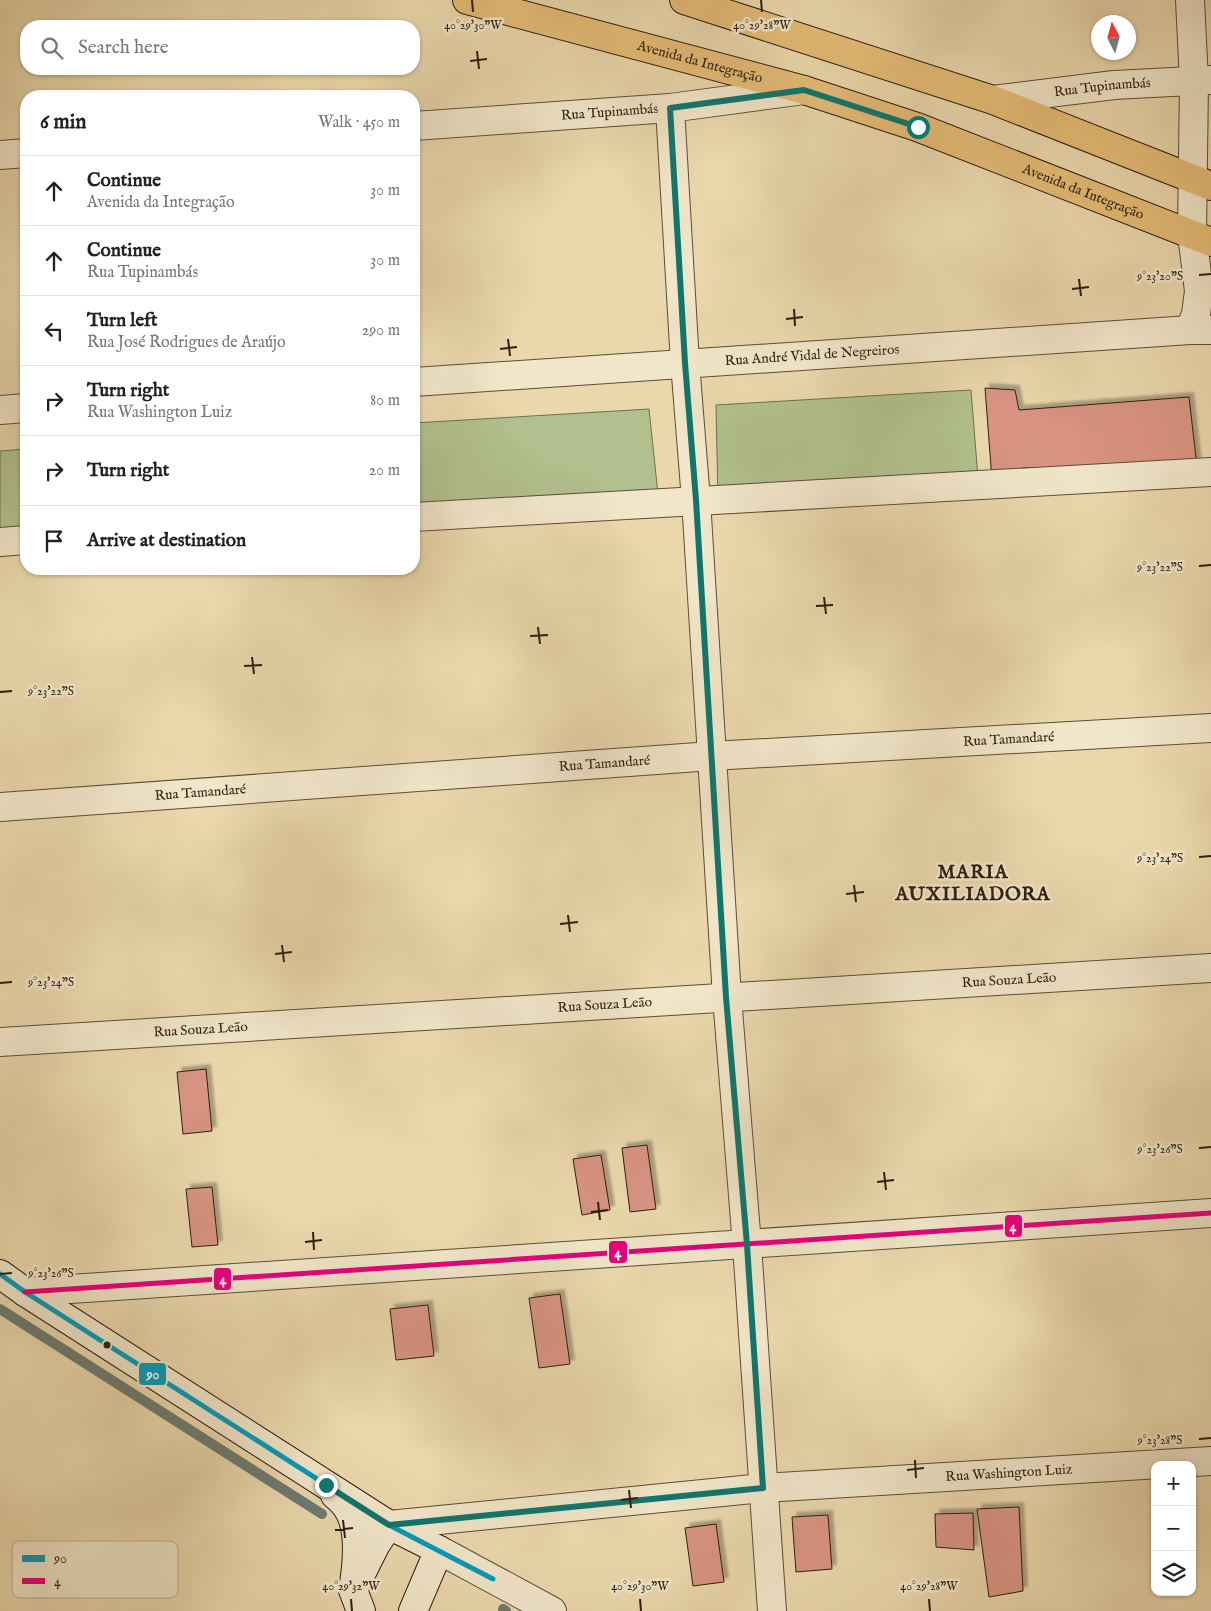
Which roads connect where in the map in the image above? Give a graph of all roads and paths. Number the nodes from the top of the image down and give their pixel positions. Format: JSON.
{"nodes":[{"id":1,"x":467,"y":0,"type":"edge"},
{"id":2,"x":684,"y":0,"type":"edge"},
{"id":3,"x":1190,"y":0,"type":"edge"},
{"id":4,"x":1203,"y":81,"type":"edge"},
{"id":5,"x":804,"y":90,"type":"junction"},
{"id":6,"x":993,"y":100,"type":"junction"},
{"id":7,"x":670,"y":108,"type":"junction"},
{"id":8,"x":420,"y":126,"type":"edge"},
{"id":9,"x":20,"y":153,"type":"edge"},
{"id":10,"x":0,"y":155,"type":"edge"},
{"id":11,"x":1202,"y":182,"type":"edge"},
{"id":12,"x":1202,"y":238,"type":"edge"},
{"id":13,"x":1201,"y":330,"type":"edge"},
{"id":14,"x":685,"y":363,"type":"junction"},
{"id":15,"x":420,"y":382,"type":"edge"},
{"id":16,"x":20,"y":408,"type":"edge"},
{"id":17,"x":0,"y":410,"type":"edge"},
{"id":18,"x":1211,"y":472,"type":"edge"},
{"id":19,"x":696,"y":500,"type":"junction"},
{"id":20,"x":420,"y":517,"type":"edge"},
{"id":21,"x":20,"y":540,"type":"edge"},
{"id":22,"x":0,"y":542,"type":"edge"},
{"id":23,"x":1211,"y":728,"type":"edge"},
{"id":24,"x":712,"y":756,"type":"junction"},
{"id":25,"x":0,"y":807,"type":"edge"},
{"id":26,"x":1211,"y":968,"type":"edge"},
{"id":27,"x":726,"y":997,"type":"junction"},
{"id":28,"x":0,"y":1042,"type":"edge"},
{"id":29,"x":1211,"y":1213,"type":"edge"},
{"id":30,"x":747,"y":1245,"type":"junction"},
{"id":31,"x":0,"y":1274,"type":"edge"},
{"id":32,"x":25,"y":1292,"type":"junction"},
{"id":33,"x":1211,"y":1461,"type":"edge"},
{"id":34,"x":326,"y":1485,"type":"junction"},
{"id":35,"x":763,"y":1488,"type":"junction"},
{"id":36,"x":389,"y":1525,"type":"junction"},
{"id":37,"x":439,"y":1550,"type":"junction"},
{"id":38,"x":357,"y":1600,"type":"edge"},
{"id":39,"x":413,"y":1611,"type":"edge"},
{"id":40,"x":552,"y":1611,"type":"edge"},
{"id":41,"x":772,"y":1611,"type":"edge"}],
"edges":[{"from":1,"to":5,"type":"main road","name":"Avenida da Integração"},
{"from":2,"to":6,"type":"main road"},
{"from":3,"to":4,"type":"street"},
{"from":4,"to":6,"type":"street","name":"Rua Tupinambás"},
{"from":4,"to":11,"type":"street"},
{"from":5,"to":7,"type":"street","name":"Rua Tupinambás"},
{"from":5,"to":12,"type":"main road","name":"Avenida da Integração"},
{"from":6,"to":11,"type":"main road"},
{"from":7,"to":8,"type":"street","name":"Rua Tupinambás"},
{"from":7,"to":14,"type":"street"},
{"from":9,"to":10,"type":"street"},
{"from":11,"to":12,"type":"street"},
{"from":12,"to":13,"type":"street"},
{"from":13,"to":14,"type":"street","name":"Rua André Vidal de Negreiros"},
{"from":14,"to":15,"type":"street","name":"Rua André Vidal de Negreiros"},
{"from":14,"to":19,"type":"street"},
{"from":16,"to":17,"type":"street"},
{"from":18,"to":19,"type":"street"},
{"from":19,"to":20,"type":"street"},
{"from":19,"to":24,"type":"street"},
{"from":21,"to":22,"type":"street"},
{"from":23,"to":24,"type":"street","name":"Rua Tamandaré"},
{"from":24,"to":25,"type":"street","name":"Rua Tamandaré"},
{"from":24,"to":27,"type":"street"},
{"from":26,"to":27,"type":"street","name":"Rua Souza Leão"},
{"from":27,"to":28,"type":"street","name":"Rua Souza Leão"},
{"from":27,"to":30,"type":"street"},
{"from":29,"to":30,"type":"street"},
{"from":30,"to":32,"type":"street"},
{"from":30,"to":35,"type":"street"},
{"from":31,"to":32,"type":"street"},
{"from":32,"to":34,"type":"street"},
{"from":33,"to":35,"type":"street","name":"Rua Washington Luiz"},
{"from":34,"to":36,"type":"street"},
{"from":34,"to":38,"type":"street"},
{"from":35,"to":36,"type":"street","name":"Rua Washington Luiz"},
{"from":35,"to":41,"type":"street"},
{"from":36,"to":37,"type":"street"},
{"from":36,"to":38,"type":"street"},
{"from":37,"to":39,"type":"street"},
{"from":37,"to":40,"type":"street"}]}
